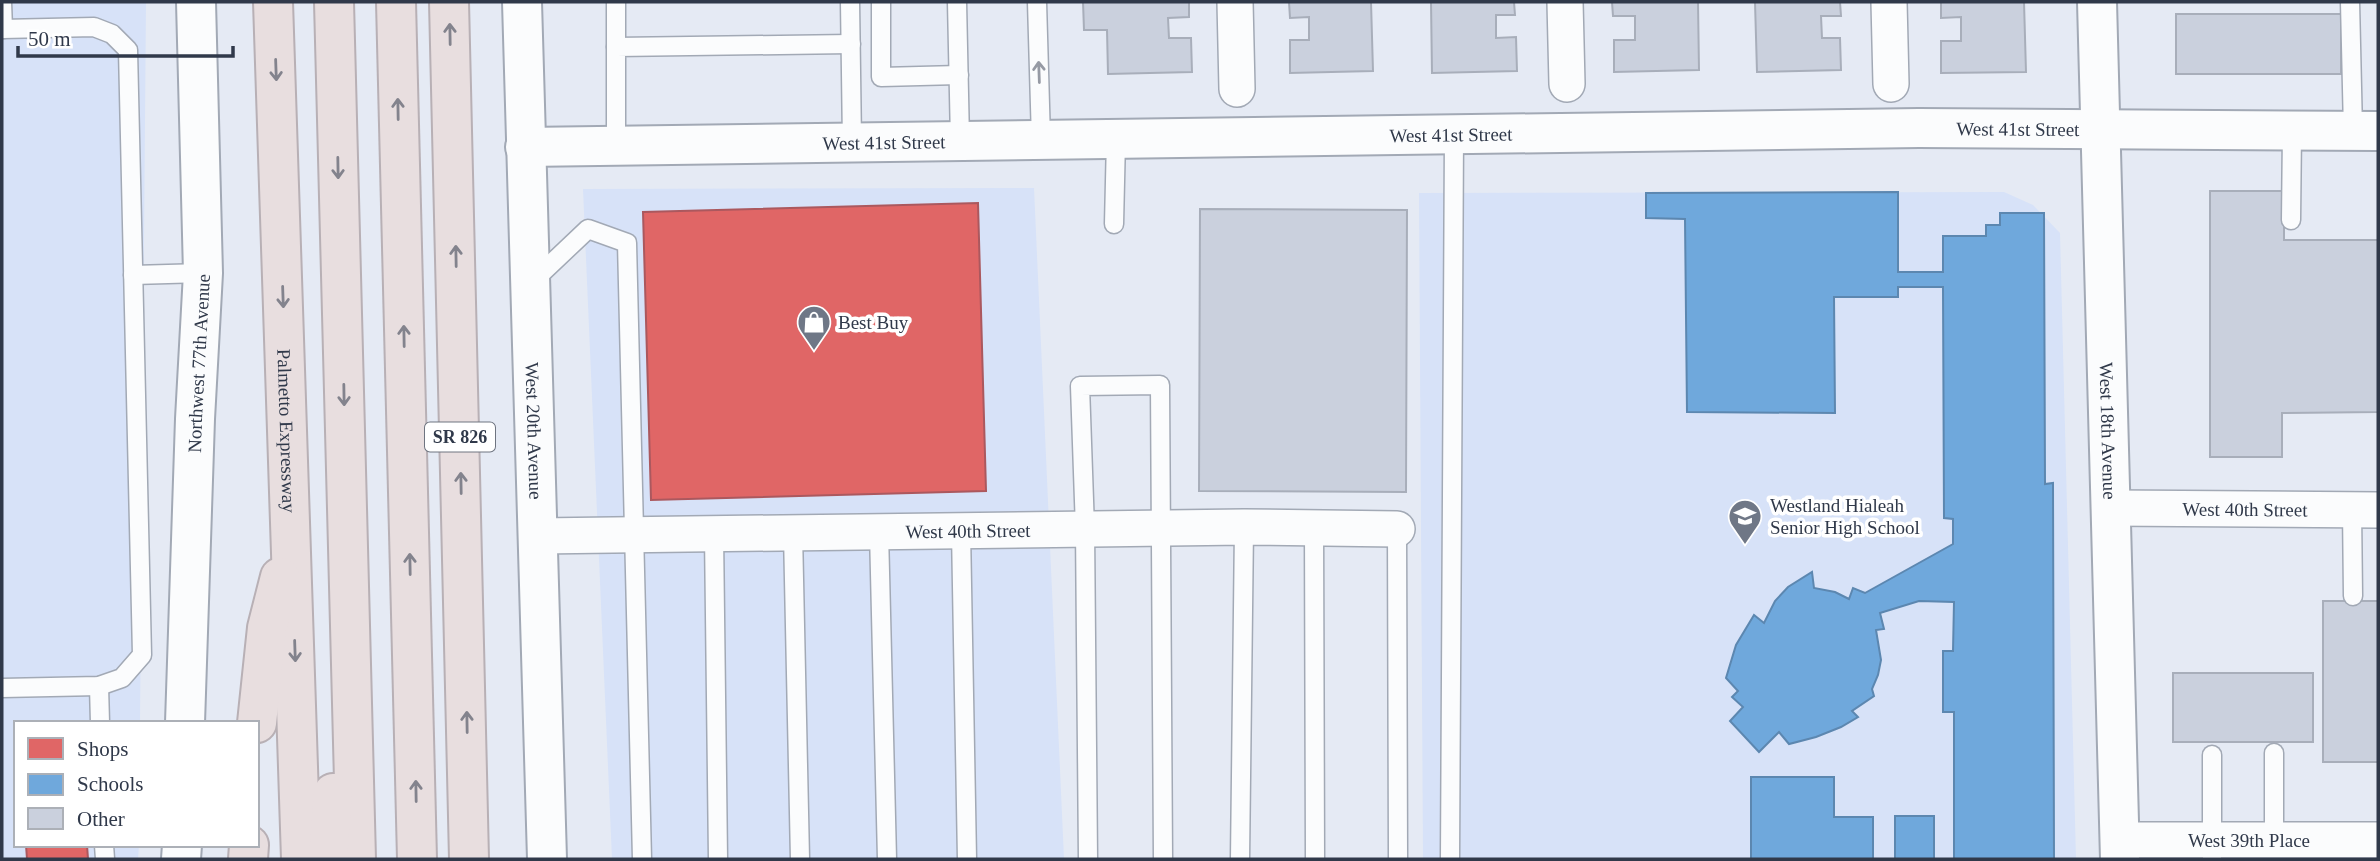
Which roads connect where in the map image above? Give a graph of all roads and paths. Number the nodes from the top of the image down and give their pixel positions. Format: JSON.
{"nodes":[{"id":1,"x":2,"y":2,"type":"edge"},
{"id":2,"x":196,"y":2,"type":"edge"},
{"id":3,"x":273,"y":2,"type":"edge"},
{"id":4,"x":334,"y":2,"type":"edge"},
{"id":5,"x":396,"y":2,"type":"edge"},
{"id":6,"x":449,"y":2,"type":"edge"},
{"id":7,"x":522,"y":2,"type":"edge"},
{"id":8,"x":616,"y":2,"type":"edge"},
{"id":9,"x":849,"y":2,"type":"edge"},
{"id":10,"x":881,"y":2,"type":"edge"},
{"id":11,"x":957,"y":2,"type":"edge"},
{"id":12,"x":1037,"y":2,"type":"edge"},
{"id":13,"x":1235,"y":2,"type":"edge"},
{"id":14,"x":1565,"y":2,"type":"edge"},
{"id":15,"x":1889,"y":2,"type":"edge"},
{"id":16,"x":2097,"y":2,"type":"edge"},
{"id":17,"x":2350,"y":2,"type":"edge"},
{"id":18,"x":3,"y":29,"type":"edge"},
{"id":19,"x":851,"y":44,"type":"junction"},
{"id":20,"x":616,"y":47,"type":"junction"},
{"id":21,"x":959,"y":75,"type":"junction"},
{"id":22,"x":1567,"y":84,"type":"dead end"},
{"id":23,"x":1891,"y":85,"type":"dead end"},
{"id":24,"x":1237,"y":89,"type":"dead end"},
{"id":25,"x":2099,"y":130,"type":"junction"},
{"id":26,"x":2292,"y":131,"type":"junction"},
{"id":27,"x":2366,"y":131,"type":"edge"},
{"id":28,"x":1454,"y":135,"type":"junction"},
{"id":29,"x":1116,"y":139,"type":"junction"},
{"id":30,"x":1041,"y":140,"type":"junction"},
{"id":31,"x":960,"y":141,"type":"junction"},
{"id":32,"x":852,"y":143,"type":"junction"},
{"id":33,"x":616,"y":146,"type":"junction"},
{"id":34,"x":525,"y":147,"type":"junction"},
{"id":35,"x":2291,"y":220,"type":"dead end"},
{"id":36,"x":1114,"y":224,"type":"dead end"},
{"id":37,"x":203,"y":273,"type":"junction"},
{"id":38,"x":133,"y":275,"type":"junction"},
{"id":39,"x":529,"y":284,"type":"junction"},
{"id":40,"x":2110,"y":508,"type":"junction"},
{"id":41,"x":2365,"y":510,"type":"edge"},
{"id":42,"x":1244,"y":527,"type":"junction"},
{"id":43,"x":1314,"y":527,"type":"junction"},
{"id":44,"x":1086,"y":529,"type":"junction"},
{"id":45,"x":1397,"y":529,"type":"joint"},
{"id":46,"x":1161,"y":530,"type":"junction"},
{"id":47,"x":961,"y":531,"type":"junction"},
{"id":48,"x":879,"y":532,"type":"junction"},
{"id":49,"x":793,"y":533,"type":"junction"},
{"id":50,"x":291,"y":534,"type":"junction"},
{"id":51,"x":713,"y":534,"type":"junction"},
{"id":52,"x":633,"y":535,"type":"junction"},
{"id":53,"x":538,"y":536,"type":"junction"},
{"id":54,"x":349,"y":582,"type":"junction"},
{"id":55,"x":2353,"y":596,"type":"dead end"},
{"id":56,"x":99,"y":686,"type":"junction"},
{"id":57,"x":2,"y":688,"type":"edge"},
{"id":58,"x":100,"y":721,"type":"edge"},
{"id":59,"x":186,"y":721,"type":"edge"},
{"id":60,"x":257,"y":721,"type":"edge"},
{"id":61,"x":2274,"y":752,"type":"dead end"},
{"id":62,"x":2212,"y":755,"type":"dead end"},
{"id":63,"x":468,"y":771,"type":"junction"},
{"id":64,"x":2274,"y":840,"type":"junction"},
{"id":65,"x":2378,"y":840,"type":"edge"},
{"id":66,"x":2120,"y":850,"type":"edge"},
{"id":67,"x":2212,"y":850,"type":"edge"},
{"id":68,"x":301,"y":859,"type":"edge"},
{"id":69,"x":328,"y":859,"type":"edge"},
{"id":70,"x":356,"y":859,"type":"edge"},
{"id":71,"x":417,"y":859,"type":"edge"},
{"id":72,"x":469,"y":859,"type":"edge"},
{"id":73,"x":476,"y":859,"type":"edge"},
{"id":74,"x":547,"y":859,"type":"edge"},
{"id":75,"x":642,"y":859,"type":"edge"},
{"id":76,"x":718,"y":859,"type":"edge"},
{"id":77,"x":800,"y":859,"type":"edge"},
{"id":78,"x":887,"y":859,"type":"edge"},
{"id":79,"x":967,"y":859,"type":"edge"},
{"id":80,"x":1088,"y":859,"type":"edge"},
{"id":81,"x":1163,"y":859,"type":"edge"},
{"id":82,"x":1240,"y":859,"type":"edge"},
{"id":83,"x":1315,"y":859,"type":"edge"},
{"id":84,"x":1398,"y":859,"type":"edge"},
{"id":85,"x":1450,"y":859,"type":"edge"}],
"edges":[{"from":1,"to":18,"type":"lane"},
{"from":2,"to":37,"type":"street","name":"Northwest 77th Avenue"},
{"from":3,"to":50,"type":"highway","name":"Palmetto Expressway","one_way":true},
{"from":4,"to":54,"type":"highway","one_way":true},
{"from":71,"to":5,"type":"highway","one_way":true},
{"from":63,"to":6,"type":"highway","number":"SR 826","one_way":true},
{"from":7,"to":34,"type":"street","name":"West 20th Avenue"},
{"from":8,"to":20,"type":"lane"},
{"from":9,"to":19,"type":"lane"},
{"from":10,"to":21,"type":"lane"},
{"from":11,"to":21,"type":"lane"},
{"from":30,"to":12,"type":"lane","one_way":true},
{"from":13,"to":24,"type":"street"},
{"from":14,"to":22,"type":"street"},
{"from":15,"to":23,"type":"street"},
{"from":16,"to":25,"type":"street","name":"West 18th Avenue"},
{"from":17,"to":27,"type":"lane"},
{"from":18,"to":38,"type":"lane"},
{"from":19,"to":20,"type":"lane"},
{"from":19,"to":32,"type":"lane"},
{"from":20,"to":33,"type":"lane"},
{"from":21,"to":31,"type":"lane"},
{"from":25,"to":26,"type":"street","name":"West 41st Street"},
{"from":25,"to":28,"type":"street","name":"West 41st Street"},
{"from":25,"to":40,"type":"street","name":"West 18th Avenue"},
{"from":26,"to":27,"type":"street","name":"West 41st Street"},
{"from":26,"to":35,"type":"lane"},
{"from":28,"to":29,"type":"street","name":"West 41st Street"},
{"from":28,"to":85,"type":"lane"},
{"from":29,"to":30,"type":"street","name":"West 41st Street"},
{"from":29,"to":36,"type":"lane"},
{"from":30,"to":31,"type":"street","name":"West 41st Street"},
{"from":31,"to":32,"type":"street","name":"West 41st Street"},
{"from":32,"to":33,"type":"street","name":"West 41st Street"},
{"from":33,"to":34,"type":"street","name":"West 41st Street"},
{"from":34,"to":39,"type":"street","name":"West 20th Avenue"},
{"from":37,"to":38,"type":"lane"},
{"from":37,"to":59,"type":"street","name":"Northwest 77th Avenue"},
{"from":38,"to":56,"type":"lane"},
{"from":39,"to":52,"type":"lane"},
{"from":39,"to":53,"type":"street","name":"West 20th Avenue"},
{"from":40,"to":41,"type":"street","name":"West 40th Street"},
{"from":40,"to":66,"type":"street","name":"West 18th Avenue"},
{"from":41,"to":55,"type":"lane"},
{"from":42,"to":43,"type":"street","name":"West 40th Street"},
{"from":42,"to":46,"type":"street","name":"West 40th Street"},
{"from":42,"to":82,"type":"lane"},
{"from":43,"to":45,"type":"street","name":"West 40th Street"},
{"from":43,"to":83,"type":"lane"},
{"from":44,"to":46,"type":"street","name":"West 40th Street"},
{"from":44,"to":46,"type":"lane"},
{"from":44,"to":47,"type":"street","name":"West 40th Street"},
{"from":44,"to":80,"type":"lane"},
{"from":45,"to":84,"type":"lane"},
{"from":46,"to":81,"type":"lane"},
{"from":47,"to":48,"type":"street","name":"West 40th Street"},
{"from":47,"to":79,"type":"lane"},
{"from":48,"to":49,"type":"street","name":"West 40th Street"},
{"from":48,"to":78,"type":"lane"},
{"from":49,"to":51,"type":"street","name":"West 40th Street"},
{"from":49,"to":77,"type":"lane"},
{"from":50,"to":60,"type":"highway"},
{"from":50,"to":68,"type":"highway","name":"Palmetto Expressway","one_way":true},
{"from":51,"to":52,"type":"street","name":"West 40th Street"},
{"from":51,"to":76,"type":"lane"},
{"from":52,"to":53,"type":"street","name":"West 40th Street"},
{"from":52,"to":75,"type":"lane"},
{"from":53,"to":74,"type":"street","name":"West 20th Avenue"},
{"from":54,"to":69,"type":"highway"},
{"from":54,"to":70,"type":"highway"},
{"from":56,"to":57,"type":"lane"},
{"from":56,"to":58,"type":"lane"},
{"from":61,"to":64,"type":"lane"},
{"from":62,"to":67,"type":"lane"},
{"from":63,"to":72,"type":"highway","number":"SR 826"},
{"from":63,"to":73,"type":"highway"},
{"from":64,"to":65,"type":"street","name":"West 39th Place"},
{"from":64,"to":67,"type":"street","name":"West 39th Place"},
{"from":66,"to":67,"type":"street","name":"West 39th Place"}]}
